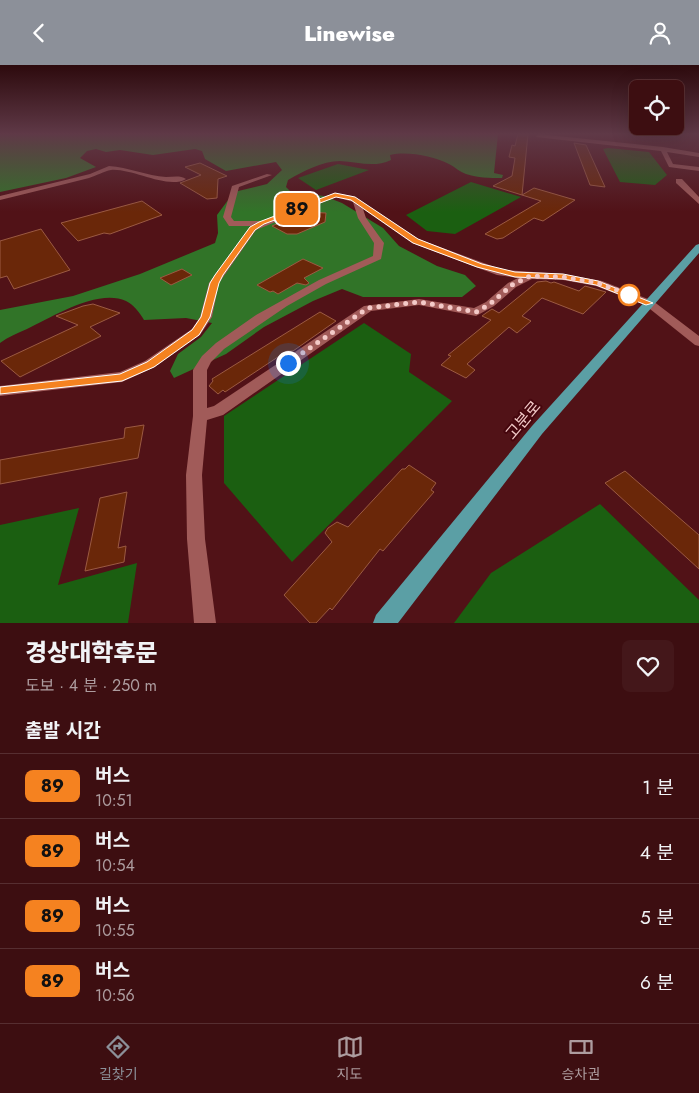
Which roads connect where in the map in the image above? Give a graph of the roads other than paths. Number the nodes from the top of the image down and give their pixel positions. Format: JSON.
{"nodes":[{"id":1,"x":668,"y":160,"type":"edge"},
{"id":2,"x":699,"y":169,"type":"edge"},
{"id":3,"x":269,"y":175,"type":"dead end"},
{"id":4,"x":182,"y":179,"type":"dead end"},
{"id":5,"x":679,"y":181,"type":"dead end"},
{"id":6,"x":0,"y":198,"type":"edge"},
{"id":7,"x":357,"y":202,"type":"junction"},
{"id":8,"x":699,"y":202,"type":"edge"},
{"id":9,"x":261,"y":223,"type":"junction"},
{"id":10,"x":699,"y":247,"type":"edge"},
{"id":11,"x":530,"y":276,"type":"junction"},
{"id":12,"x":649,"y":303,"type":"junction"},
{"id":13,"x":699,"y":342,"type":"edge"},
{"id":14,"x":0,"y":391,"type":"edge"},
{"id":15,"x":200,"y":416,"type":"junction"},
{"id":16,"x":205,"y":623,"type":"edge"},
{"id":17,"x":384,"y":623,"type":"edge"}],
"edges":[{"from":1,"to":2,"type":"street"},
{"from":3,"to":9,"type":"street"},
{"from":4,"to":6,"type":"street"},
{"from":5,"to":8,"type":"street"},
{"from":7,"to":9,"type":"street"},
{"from":7,"to":11,"type":"street"},
{"from":7,"to":15,"type":"street"},
{"from":9,"to":14,"type":"street"},
{"from":10,"to":12,"type":"main road","name":"고분로"},
{"from":11,"to":12,"type":"street"},
{"from":11,"to":15,"type":"street"},
{"from":12,"to":13,"type":"street"},
{"from":12,"to":17,"type":"main road","name":"고분로"},
{"from":15,"to":16,"type":"street"}]}
